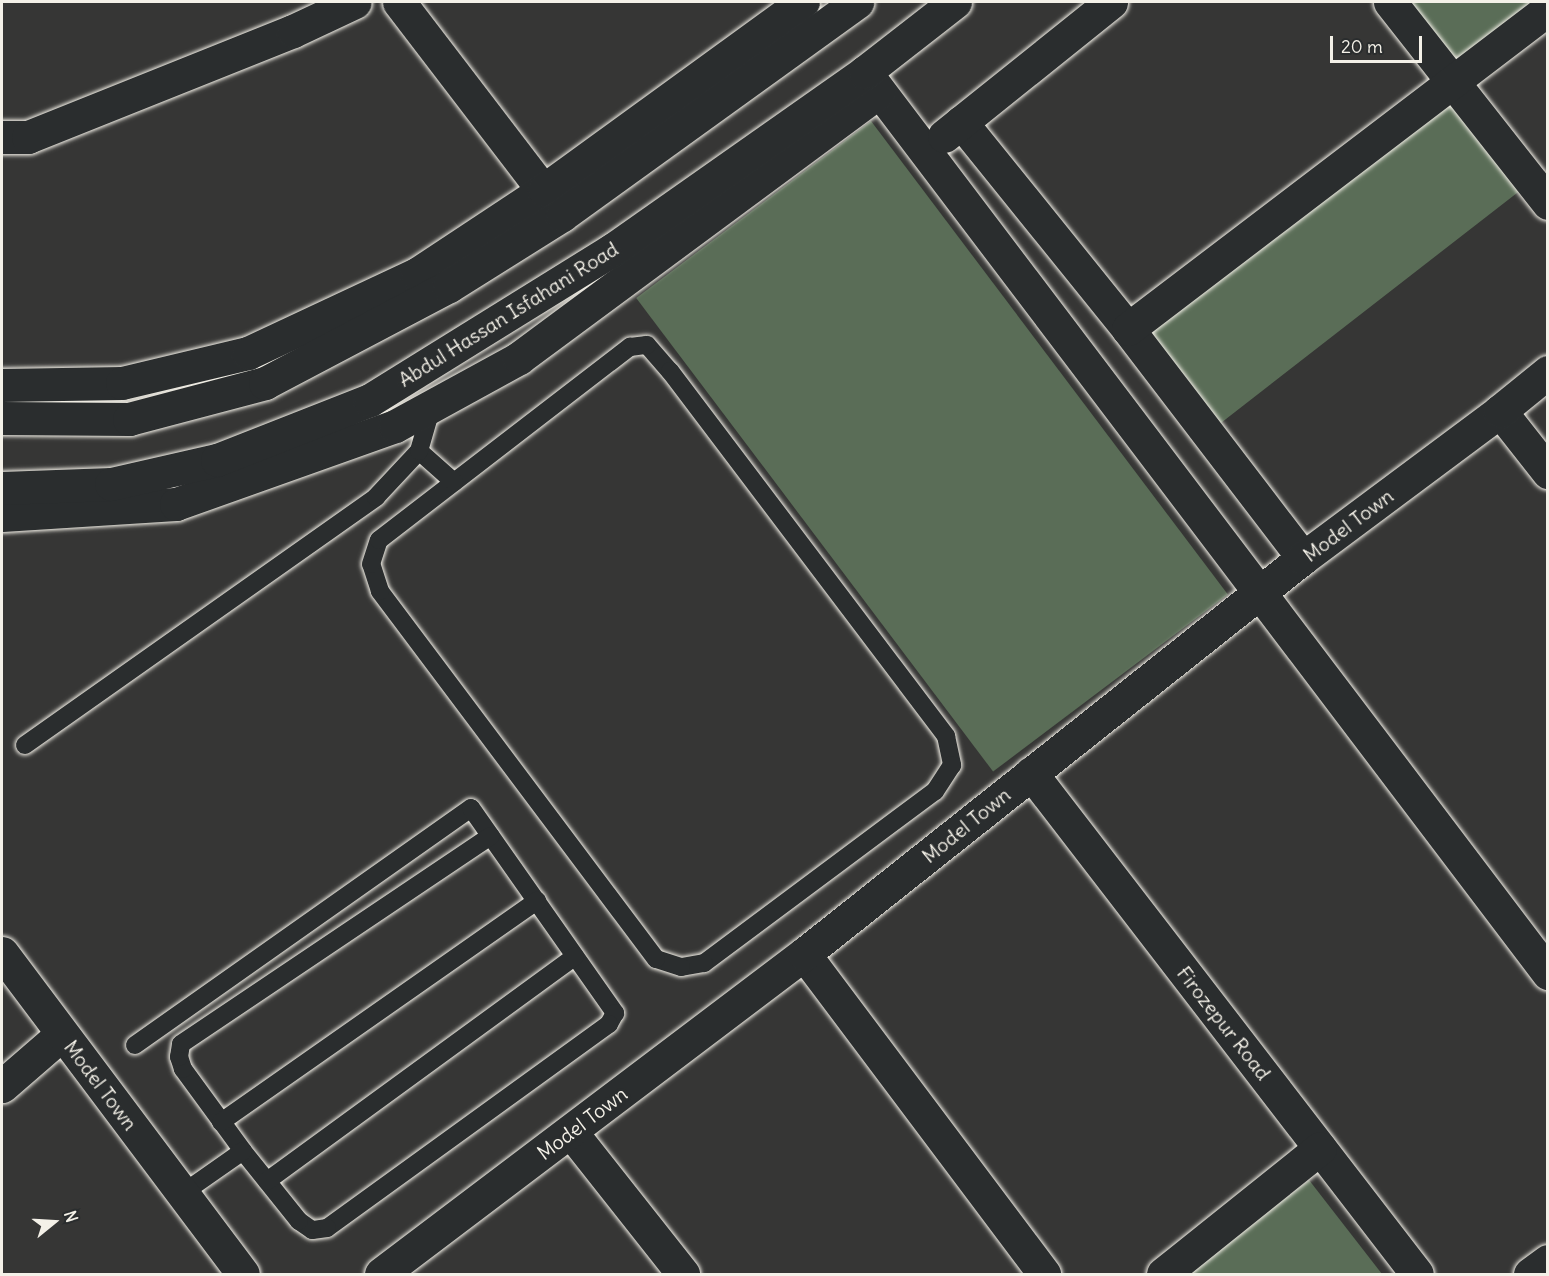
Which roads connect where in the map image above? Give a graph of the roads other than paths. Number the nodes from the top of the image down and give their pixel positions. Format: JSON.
{"nodes":[{"id":1,"x":355,"y":2,"type":"edge"},
{"id":2,"x":399,"y":2,"type":"edge"},
{"id":3,"x":803,"y":2,"type":"edge"},
{"id":4,"x":856,"y":2,"type":"edge"},
{"id":5,"x":955,"y":2,"type":"edge"},
{"id":6,"x":1111,"y":2,"type":"edge"},
{"id":7,"x":1390,"y":2,"type":"edge"},
{"id":8,"x":1548,"y":9,"type":"edge"},
{"id":9,"x":872,"y":82,"type":"junction"},
{"id":10,"x":1452,"y":82,"type":"junction"},
{"id":11,"x":961,"y":122,"type":"junction"},
{"id":12,"x":2,"y":137,"type":"edge"},
{"id":13,"x":926,"y":150,"type":"junction"},
{"id":14,"x":553,"y":203,"type":"junction"},
{"id":15,"x":1548,"y":203,"type":"edge"},
{"id":16,"x":1128,"y":329,"type":"junction"},
{"id":17,"x":1548,"y":372,"type":"edge"},
{"id":18,"x":2,"y":385,"type":"edge"},
{"id":19,"x":432,"y":406,"type":"junction"},
{"id":20,"x":1500,"y":411,"type":"junction"},
{"id":21,"x":2,"y":418,"type":"edge"},
{"id":22,"x":419,"y":451,"type":"junction"},
{"id":23,"x":1548,"y":472,"type":"edge"},
{"id":24,"x":454,"y":482,"type":"junction"},
{"id":25,"x":2,"y":488,"type":"edge"},
{"id":26,"x":2,"y":515,"type":"edge"},
{"id":27,"x":1303,"y":558,"type":"junction"},
{"id":28,"x":1259,"y":595,"type":"junction"},
{"id":29,"x":25,"y":745,"type":"dead end"},
{"id":30,"x":1031,"y":772,"type":"junction"},
{"id":31,"x":491,"y":837,"type":"junction"},
{"id":32,"x":537,"y":901,"type":"junction"},
{"id":33,"x":2,"y":953,"type":"edge"},
{"id":34,"x":804,"y":954,"type":"junction"},
{"id":35,"x":575,"y":956,"type":"junction"},
{"id":36,"x":1548,"y":973,"type":"edge"},
{"id":37,"x":62,"y":1034,"type":"junction"},
{"id":38,"x":135,"y":1045,"type":"dead end"},
{"id":39,"x":2,"y":1086,"type":"edge"},
{"id":40,"x":222,"y":1122,"type":"junction"},
{"id":41,"x":571,"y":1132,"type":"junction"},
{"id":42,"x":1320,"y":1148,"type":"junction"},
{"id":43,"x":243,"y":1151,"type":"junction"},
{"id":44,"x":267,"y":1181,"type":"junction"},
{"id":45,"x":183,"y":1193,"type":"junction"},
{"id":46,"x":1548,"y":1261,"type":"edge"},
{"id":47,"x":243,"y":1275,"type":"edge"},
{"id":48,"x":381,"y":1275,"type":"edge"},
{"id":49,"x":683,"y":1275,"type":"edge"},
{"id":50,"x":1044,"y":1275,"type":"edge"},
{"id":51,"x":1162,"y":1275,"type":"edge"},
{"id":52,"x":1416,"y":1275,"type":"edge"},
{"id":53,"x":1530,"y":1275,"type":"edge"}],
"edges":[{"from":1,"to":12,"type":"street"},
{"from":2,"to":14,"type":"street"},
{"from":3,"to":14,"type":"street"},
{"from":4,"to":14,"type":"street"},
{"from":5,"to":9,"type":"street","name":"Abdul Hassan Isfahani Road"},
{"from":6,"to":11,"type":"street"},
{"from":7,"to":10,"type":"street"},
{"from":8,"to":10,"type":"street"},
{"from":9,"to":13,"type":"street"},
{"from":9,"to":19,"type":"street"},
{"from":9,"to":25,"type":"street","name":"Abdul Hassan Isfahani Road"},
{"from":10,"to":15,"type":"street"},
{"from":10,"to":16,"type":"street"},
{"from":11,"to":13,"type":"street"},
{"from":11,"to":16,"type":"street"},
{"from":13,"to":28,"type":"street"},
{"from":14,"to":18,"type":"street"},
{"from":14,"to":21,"type":"street"},
{"from":16,"to":27,"type":"street"},
{"from":17,"to":20,"type":"street","name":"Model Town"},
{"from":19,"to":22,"type":"lane"},
{"from":19,"to":26,"type":"street"},
{"from":20,"to":23,"type":"street"},
{"from":20,"to":27,"type":"street","name":"Model Town"},
{"from":22,"to":24,"type":"lane"},
{"from":22,"to":29,"type":"lane"},
{"from":24,"to":24,"type":"lane"},
{"from":27,"to":28,"type":"street","name":"Model Town"},
{"from":28,"to":30,"type":"street","name":"Model Town"},
{"from":28,"to":36,"type":"street"},
{"from":30,"to":34,"type":"street","name":"Model Town"},
{"from":30,"to":42,"type":"street","name":"Firozepur Road"},
{"from":31,"to":32,"type":"lane"},
{"from":31,"to":38,"type":"lane"},
{"from":31,"to":40,"type":"lane"},
{"from":32,"to":35,"type":"lane"},
{"from":32,"to":40,"type":"lane"},
{"from":33,"to":37,"type":"street","name":"Model Town"},
{"from":34,"to":41,"type":"street","name":"Model Town"},
{"from":34,"to":50,"type":"street"},
{"from":35,"to":44,"type":"lane"},
{"from":35,"to":44,"type":"lane"},
{"from":37,"to":39,"type":"street"},
{"from":37,"to":45,"type":"street","name":"Model Town"},
{"from":40,"to":43,"type":"lane"},
{"from":41,"to":48,"type":"street","name":"Model Town"},
{"from":41,"to":49,"type":"street"},
{"from":42,"to":51,"type":"street"},
{"from":42,"to":52,"type":"street","name":"Firozepur Road"},
{"from":43,"to":44,"type":"lane"},
{"from":43,"to":45,"type":"lane"},
{"from":45,"to":47,"type":"street","name":"Model Town"},
{"from":46,"to":53,"type":"street"}]}
